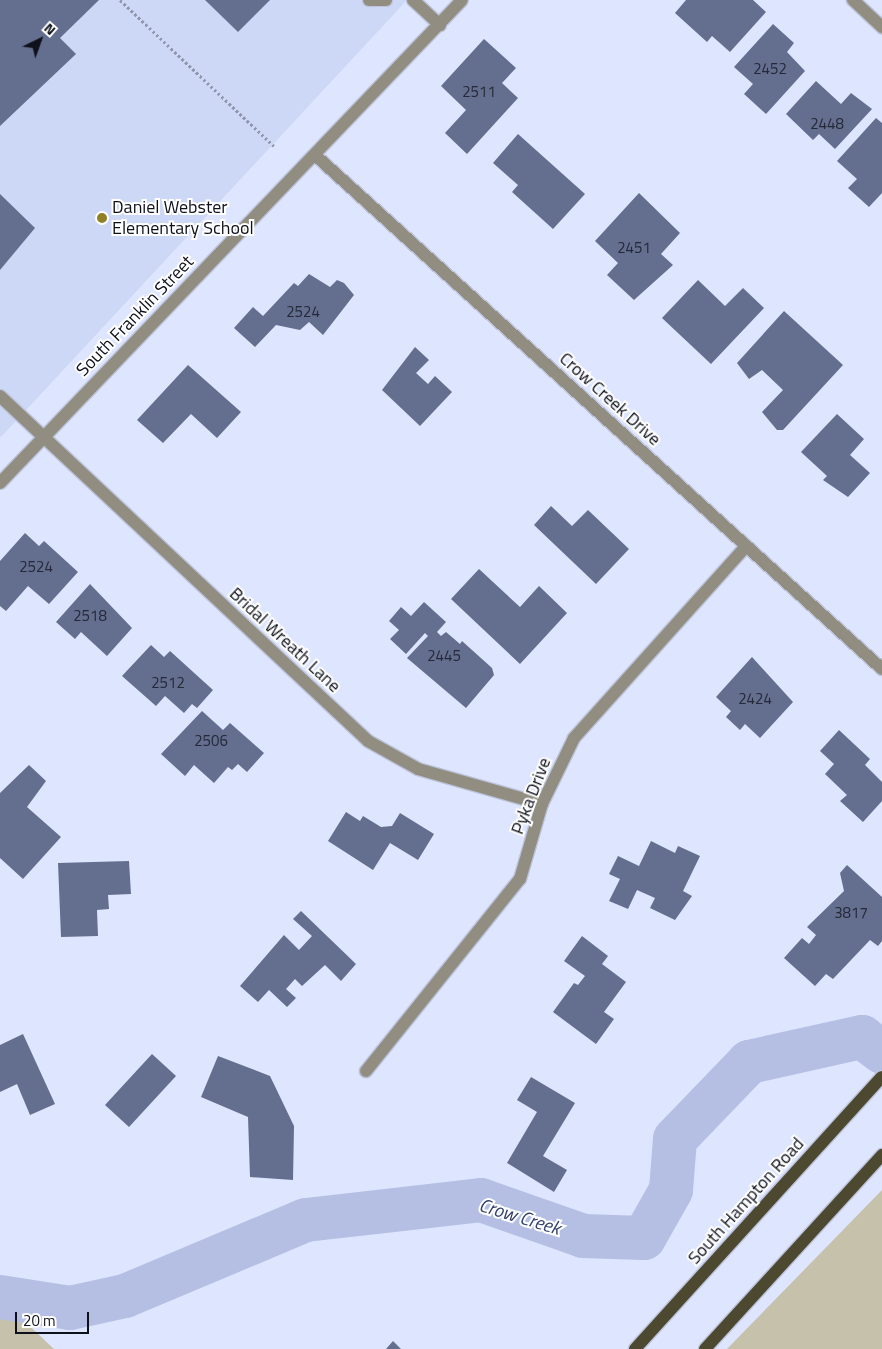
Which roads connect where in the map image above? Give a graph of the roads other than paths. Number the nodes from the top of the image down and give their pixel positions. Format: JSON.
{"nodes":[{"id":1,"x":369,"y":0,"type":"edge"},
{"id":2,"x":386,"y":0,"type":"edge"},
{"id":3,"x":412,"y":0,"type":"edge"},
{"id":4,"x":462,"y":0,"type":"edge"},
{"id":5,"x":853,"y":0,"type":"edge"},
{"id":6,"x":440,"y":25,"type":"junction"},
{"id":7,"x":882,"y":26,"type":"edge"},
{"id":8,"x":315,"y":155,"type":"junction"},
{"id":9,"x":0,"y":396,"type":"edge"},
{"id":10,"x":43,"y":437,"type":"junction"},
{"id":11,"x":0,"y":483,"type":"edge"},
{"id":12,"x":746,"y":546,"type":"junction"},
{"id":13,"x":882,"y":669,"type":"edge"},
{"id":14,"x":542,"y":804,"type":"junction"},
{"id":15,"x":366,"y":1071,"type":"dead end"},
{"id":16,"x":882,"y":1077,"type":"edge"},
{"id":17,"x":882,"y":1155,"type":"edge"},
{"id":18,"x":635,"y":1349,"type":"edge"},
{"id":19,"x":705,"y":1349,"type":"edge"}],
"edges":[{"from":1,"to":2,"type":"street"},
{"from":3,"to":6,"type":"street"},
{"from":4,"to":6,"type":"street","name":"South Franklin Street"},
{"from":5,"to":7,"type":"street"},
{"from":6,"to":8,"type":"street","name":"South Franklin Street"},
{"from":8,"to":10,"type":"street","name":"South Franklin Street"},
{"from":8,"to":12,"type":"street","name":"Crow Creek Drive"},
{"from":9,"to":10,"type":"street","name":"Bridal Wreath Lane"},
{"from":10,"to":11,"type":"street","name":"South Franklin Street"},
{"from":10,"to":14,"type":"street","name":"Bridal Wreath Lane"},
{"from":12,"to":13,"type":"street","name":"Crow Creek Drive"},
{"from":12,"to":14,"type":"street","name":"Pyka Drive"},
{"from":14,"to":15,"type":"street","name":"Pyka Drive"},
{"from":16,"to":18,"type":"main road","name":"South Hampton Road"},
{"from":17,"to":19,"type":"main road"}]}
